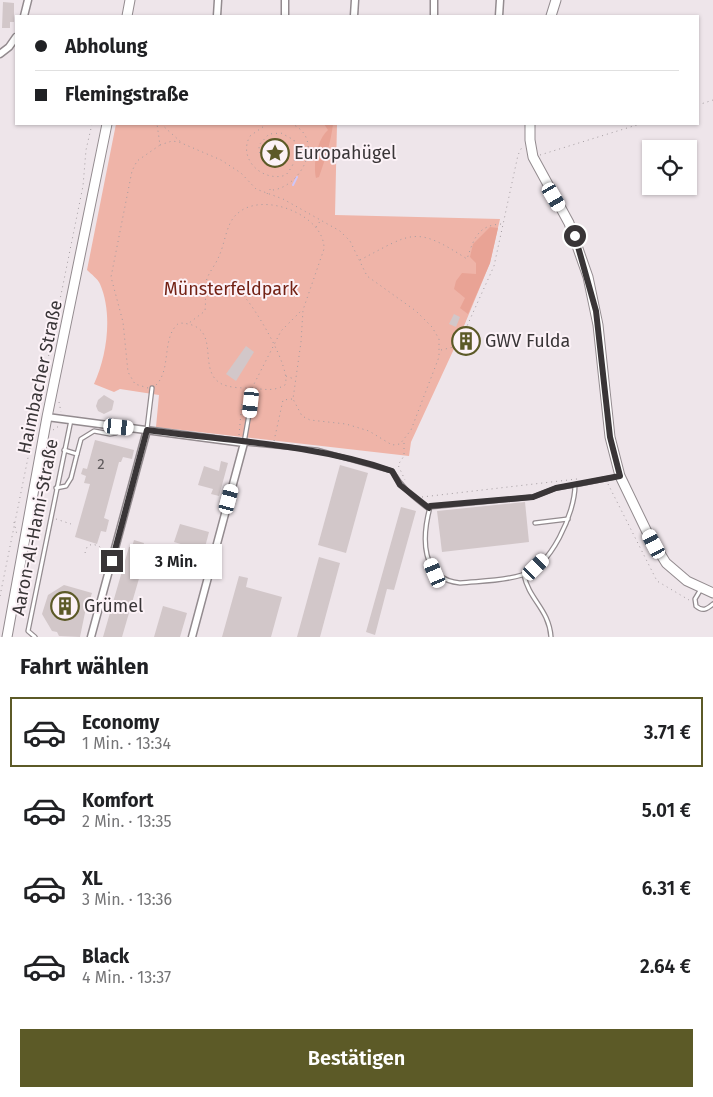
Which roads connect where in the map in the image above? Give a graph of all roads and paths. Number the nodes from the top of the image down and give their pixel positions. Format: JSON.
{"nodes":[{"id":1,"x":28,"y":0,"type":"edge"},
{"id":2,"x":130,"y":0,"type":"edge"},
{"id":3,"x":218,"y":0,"type":"edge"},
{"id":4,"x":286,"y":0,"type":"edge"},
{"id":5,"x":355,"y":0,"type":"edge"},
{"id":6,"x":434,"y":0,"type":"edge"},
{"id":7,"x":500,"y":0,"type":"edge"},
{"id":8,"x":556,"y":0,"type":"edge"},
{"id":9,"x":24,"y":15,"type":"edge"},
{"id":10,"x":127,"y":15,"type":"edge"},
{"id":11,"x":217,"y":15,"type":"edge"},
{"id":12,"x":285,"y":15,"type":"edge"},
{"id":13,"x":354,"y":15,"type":"edge"},
{"id":14,"x":434,"y":15,"type":"edge"},
{"id":15,"x":499,"y":15,"type":"edge"},
{"id":16,"x":551,"y":15,"type":"edge"},
{"id":17,"x":15,"y":38,"type":"edge"},
{"id":18,"x":0,"y":54,"type":"edge"},
{"id":19,"x":713,"y":100,"type":"edge"},
{"id":20,"x":699,"y":105,"type":"edge"},
{"id":21,"x":92,"y":125,"type":"edge"},
{"id":22,"x":107,"y":125,"type":"edge"},
{"id":23,"x":157,"y":125,"type":"edge"},
{"id":24,"x":162,"y":125,"type":"edge"},
{"id":25,"x":266,"y":125,"type":"edge"},
{"id":26,"x":294,"y":125,"type":"edge"},
{"id":27,"x":530,"y":125,"type":"edge"},
{"id":28,"x":637,"y":125,"type":"edge"},
{"id":29,"x":530,"y":140,"type":"junction"},
{"id":30,"x":182,"y":144,"type":"junction"},
{"id":31,"x":160,"y":145,"type":"junction"},
{"id":32,"x":533,"y":157,"type":"junction"},
{"id":33,"x":274,"y":160,"type":"dead end"},
{"id":34,"x":267,"y":194,"type":"junction"},
{"id":35,"x":320,"y":220,"type":"junction"},
{"id":36,"x":503,"y":224,"type":"junction"},
{"id":37,"x":315,"y":227,"type":"junction"},
{"id":38,"x":360,"y":260,"type":"junction"},
{"id":39,"x":242,"y":294,"type":"dead end"},
{"id":40,"x":302,"y":310,"type":"junction"},
{"id":41,"x":189,"y":323,"type":"junction"},
{"id":42,"x":274,"y":346,"type":"junction"},
{"id":43,"x":441,"y":350,"type":"junction"},
{"id":44,"x":285,"y":376,"type":"junction"},
{"id":45,"x":294,"y":379,"type":"junction"},
{"id":46,"x":152,"y":388,"type":"junction"},
{"id":47,"x":252,"y":388,"type":"junction"},
{"id":48,"x":293,"y":399,"type":"junction"},
{"id":49,"x":58,"y":400,"type":"dead end"},
{"id":50,"x":242,"y":402,"type":"dead end"},
{"id":51,"x":251,"y":403,"type":"joint"},
{"id":52,"x":62,"y":411,"type":"dead end"},
{"id":53,"x":47,"y":416,"type":"junction"},
{"id":54,"x":71,"y":420,"type":"junction"},
{"id":55,"x":119,"y":427,"type":"junction"},
{"id":56,"x":147,"y":430,"type":"junction"},
{"id":57,"x":239,"y":435,"type":"dead end"},
{"id":58,"x":244,"y":442,"type":"junction"},
{"id":59,"x":404,"y":442,"type":"junction"},
{"id":60,"x":273,"y":446,"type":"junction"},
{"id":61,"x":64,"y":450,"type":"junction"},
{"id":62,"x":77,"y":454,"type":"junction"},
{"id":63,"x":620,"y":476,"type":"junction"},
{"id":64,"x":584,"y":478,"type":"dead end"},
{"id":65,"x":606,"y":480,"type":"junction"},
{"id":66,"x":576,"y":485,"type":"junction"},
{"id":67,"x":56,"y":488,"type":"junction"},
{"id":68,"x":404,"y":489,"type":"junction"},
{"id":69,"x":413,"y":498,"type":"junction"},
{"id":70,"x":429,"y":508,"type":"junction"},
{"id":71,"x":569,"y":519,"type":"junction"},
{"id":72,"x":61,"y":520,"type":"dead end"},
{"id":73,"x":535,"y":523,"type":"dead end"},
{"id":74,"x":71,"y":524,"type":"dead end"},
{"id":75,"x":86,"y":553,"type":"dead end"},
{"id":76,"x":108,"y":556,"type":"dead end"},
{"id":77,"x":524,"y":575,"type":"junction"},
{"id":78,"x":702,"y":588,"type":"junction"},
{"id":79,"x":713,"y":593,"type":"edge"},
{"id":80,"x":0,"y":596,"type":"edge"},
{"id":81,"x":695,"y":599,"type":"junction"},
{"id":82,"x":713,"y":604,"type":"edge"},
{"id":83,"x":7,"y":637,"type":"edge"},
{"id":84,"x":35,"y":637,"type":"edge"},
{"id":85,"x":91,"y":637,"type":"edge"},
{"id":86,"x":192,"y":637,"type":"edge"},
{"id":87,"x":551,"y":637,"type":"edge"}],
"edges":[{"from":1,"to":9,"type":"street"},
{"from":2,"to":10,"type":"street"},
{"from":3,"to":11,"type":"street"},
{"from":4,"to":12,"type":"street"},
{"from":5,"to":13,"type":"street"},
{"from":6,"to":14,"type":"street"},
{"from":7,"to":15,"type":"street"},
{"from":8,"to":16,"type":"street"},
{"from":17,"to":18,"type":"street"},
{"from":19,"to":20,"type":"path"},
{"from":21,"to":80,"type":"path"},
{"from":22,"to":53,"type":"street","name":"Haimbacher Straße"},
{"from":23,"to":31,"type":"path"},
{"from":24,"to":30,"type":"path"},
{"from":25,"to":33,"type":"path"},
{"from":26,"to":34,"type":"path"},
{"from":27,"to":29,"type":"street"},
{"from":28,"to":32,"type":"path"},
{"from":29,"to":32,"type":"street"},
{"from":29,"to":36,"type":"path"},
{"from":30,"to":31,"type":"path"},
{"from":30,"to":34,"type":"path"},
{"from":31,"to":46,"type":"path"},
{"from":32,"to":63,"type":"street"},
{"from":34,"to":35,"type":"path"},
{"from":35,"to":37,"type":"path"},
{"from":35,"to":38,"type":"path"},
{"from":36,"to":38,"type":"path"},
{"from":36,"to":43,"type":"path"},
{"from":37,"to":40,"type":"path"},
{"from":37,"to":41,"type":"path"},
{"from":38,"to":43,"type":"path"},
{"from":39,"to":42,"type":"path"},
{"from":40,"to":42,"type":"path"},
{"from":40,"to":45,"type":"path"},
{"from":41,"to":46,"type":"path"},
{"from":41,"to":47,"type":"path"},
{"from":42,"to":44,"type":"path"},
{"from":42,"to":47,"type":"path"},
{"from":43,"to":59,"type":"path"},
{"from":44,"to":45,"type":"path"},
{"from":44,"to":47,"type":"path"},
{"from":45,"to":48,"type":"path"},
{"from":46,"to":56,"type":"lane"},
{"from":47,"to":51,"type":"path"},
{"from":48,"to":59,"type":"path"},
{"from":48,"to":60,"type":"path"},
{"from":49,"to":52,"type":"path"},
{"from":50,"to":57,"type":"path"},
{"from":51,"to":58,"type":"lane"},
{"from":53,"to":54,"type":"street"},
{"from":53,"to":83,"type":"street","name":"Haimbacher Straße"},
{"from":54,"to":55,"type":"street"},
{"from":54,"to":61,"type":"lane","name":"Aaron-Al-Hami-Straße"},
{"from":55,"to":56,"type":"street"},
{"from":55,"to":62,"type":"lane"},
{"from":56,"to":58,"type":"street"},
{"from":56,"to":85,"type":"street"},
{"from":58,"to":60,"type":"lane"},
{"from":58,"to":86,"type":"street"},
{"from":59,"to":68,"type":"path"},
{"from":60,"to":68,"type":"lane"},
{"from":61,"to":62,"type":"lane"},
{"from":61,"to":67,"type":"lane","name":"Aaron-Al-Hami-Straße"},
{"from":62,"to":67,"type":"lane"},
{"from":63,"to":65,"type":"lane"},
{"from":63,"to":78,"type":"street"},
{"from":64,"to":69,"type":"path"},
{"from":65,"to":66,"type":"lane"},
{"from":65,"to":81,"type":"path"},
{"from":66,"to":70,"type":"lane"},
{"from":66,"to":71,"type":"lane"},
{"from":67,"to":84,"type":"lane","name":"Aaron-Al-Hami-Straße"},
{"from":68,"to":69,"type":"lane"},
{"from":69,"to":70,"type":"lane"},
{"from":70,"to":77,"type":"lane"},
{"from":71,"to":73,"type":"lane"},
{"from":71,"to":77,"type":"lane"},
{"from":72,"to":74,"type":"path"},
{"from":75,"to":76,"type":"path"},
{"from":77,"to":87,"type":"lane"},
{"from":78,"to":79,"type":"street"},
{"from":78,"to":81,"type":"lane"},
{"from":81,"to":82,"type":"lane"}]}
